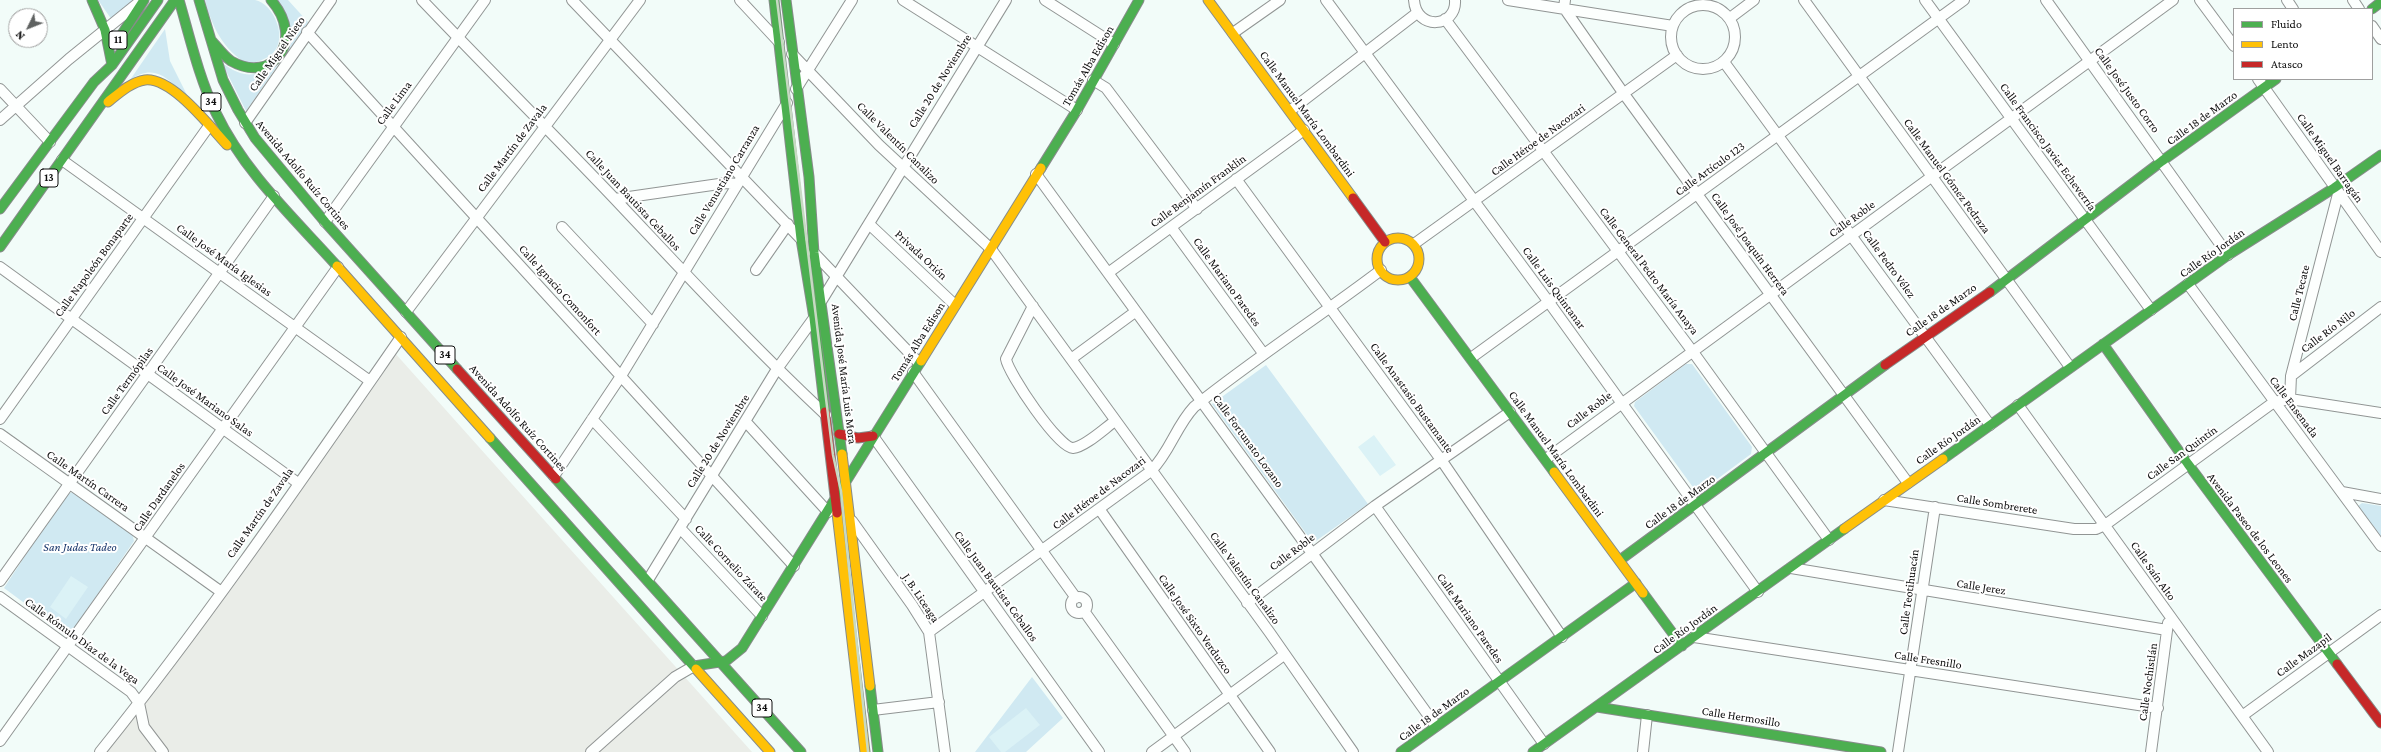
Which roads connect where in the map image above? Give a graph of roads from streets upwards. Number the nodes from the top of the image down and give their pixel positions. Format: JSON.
{"nodes":[{"id":1,"x":92,"y":0,"type":"edge"},
{"id":2,"x":143,"y":0,"type":"edge"},
{"id":3,"x":158,"y":0,"type":"edge"},
{"id":4,"x":199,"y":0,"type":"edge"},
{"id":5,"x":271,"y":0,"type":"edge"},
{"id":6,"x":331,"y":0,"type":"edge"},
{"id":7,"x":422,"y":0,"type":"edge"},
{"id":8,"x":485,"y":0,"type":"edge"},
{"id":9,"x":572,"y":0,"type":"edge"},
{"id":10,"x":640,"y":0,"type":"edge"},
{"id":11,"x":740,"y":0,"type":"edge"},
{"id":12,"x":774,"y":0,"type":"edge"},
{"id":13,"x":786,"y":0,"type":"edge"},
{"id":14,"x":852,"y":0,"type":"edge"},
{"id":15,"x":903,"y":0,"type":"edge"},
{"id":16,"x":1006,"y":0,"type":"edge"},
{"id":17,"x":1045,"y":0,"type":"edge"},
{"id":18,"x":1139,"y":0,"type":"edge"},
{"id":19,"x":1208,"y":0,"type":"edge"},
{"id":20,"x":1280,"y":0,"type":"edge"},
{"id":21,"x":1326,"y":0,"type":"edge"},
{"id":22,"x":1414,"y":0,"type":"edge"},
{"id":23,"x":1456,"y":0,"type":"edge"},
{"id":24,"x":1508,"y":0,"type":"edge"},
{"id":25,"x":1754,"y":0,"type":"edge"},
{"id":26,"x":1804,"y":0,"type":"edge"},
{"id":27,"x":1925,"y":0,"type":"edge"},
{"id":28,"x":1964,"y":0,"type":"edge"},
{"id":29,"x":2046,"y":0,"type":"edge"},
{"id":30,"x":2173,"y":0,"type":"edge"},
{"id":31,"x":2200,"y":0,"type":"edge"},
{"id":32,"x":2287,"y":0,"type":"edge"},
{"id":33,"x":176,"y":1,"type":"edge"},
{"id":34,"x":1702,"y":2,"type":"edge"},
{"id":35,"x":2381,"y":2,"type":"edge"},
{"id":36,"x":1564,"y":4,"type":"edge"},
{"id":37,"x":2293,"y":8,"type":"edge"},
{"id":38,"x":2373,"y":8,"type":"edge"},
{"id":39,"x":1417,"y":13,"type":"junction"},
{"id":40,"x":1730,"y":18,"type":"junction"},
{"id":41,"x":1938,"y":19,"type":"junction"},
{"id":42,"x":1445,"y":20,"type":"junction"},
{"id":43,"x":1673,"y":26,"type":"junction"},
{"id":44,"x":2373,"y":27,"type":"edge"},
{"id":45,"x":105,"y":30,"type":"junction"},
{"id":46,"x":307,"y":32,"type":"junction"},
{"id":47,"x":1233,"y":33,"type":"junction"},
{"id":48,"x":458,"y":37,"type":"junction"},
{"id":49,"x":209,"y":38,"type":"junction"},
{"id":50,"x":611,"y":39,"type":"junction"},
{"id":51,"x":2381,"y":39,"type":"edge"},
{"id":52,"x":778,"y":41,"type":"junction"},
{"id":53,"x":1114,"y":44,"type":"junction"},
{"id":54,"x":2233,"y":45,"type":"edge"},
{"id":55,"x":977,"y":46,"type":"junction"},
{"id":56,"x":110,"y":52,"type":"junction"},
{"id":57,"x":1365,"y":53,"type":"junction"},
{"id":58,"x":792,"y":54,"type":"junction"},
{"id":59,"x":1677,"y":55,"type":"junction"},
{"id":60,"x":2090,"y":61,"type":"junction"},
{"id":61,"x":1724,"y":62,"type":"junction"},
{"id":62,"x":112,"y":65,"type":"junction"},
{"id":63,"x":808,"y":70,"type":"junction"},
{"id":64,"x":1859,"y":76,"type":"junction"},
{"id":65,"x":1093,"y":80,"type":"junction"},
{"id":66,"x":2272,"y":80,"type":"edge"},
{"id":67,"x":94,"y":82,"type":"junction"},
{"id":68,"x":2261,"y":83,"type":"edge"},
{"id":69,"x":0,"y":89,"type":"edge"},
{"id":70,"x":796,"y":89,"type":"junction"},
{"id":71,"x":1624,"y":94,"type":"junction"},
{"id":72,"x":786,"y":104,"type":"junction"},
{"id":73,"x":15,"y":105,"type":"junction"},
{"id":74,"x":99,"y":108,"type":"junction"},
{"id":75,"x":1077,"y":110,"type":"junction"},
{"id":76,"x":1290,"y":110,"type":"junction"},
{"id":77,"x":2010,"y":119,"type":"junction"},
{"id":78,"x":0,"y":120,"type":"edge"},
{"id":79,"x":245,"y":124,"type":"junction"},
{"id":80,"x":545,"y":125,"type":"junction"},
{"id":81,"x":209,"y":126,"type":"junction"},
{"id":82,"x":394,"y":127,"type":"junction"},
{"id":83,"x":1304,"y":130,"type":"junction"},
{"id":84,"x":1777,"y":135,"type":"junction"},
{"id":85,"x":50,"y":142,"type":"junction"},
{"id":86,"x":1544,"y":151,"type":"junction"},
{"id":87,"x":2381,"y":155,"type":"edge"},
{"id":88,"x":62,"y":160,"type":"junction"},
{"id":89,"x":2162,"y":161,"type":"junction"},
{"id":90,"x":902,"y":167,"type":"junction"},
{"id":91,"x":253,"y":172,"type":"junction"},
{"id":92,"x":1036,"y":174,"type":"junction"},
{"id":93,"x":1932,"y":176,"type":"junction"},
{"id":94,"x":1236,"y":179,"type":"junction"},
{"id":95,"x":739,"y":180,"type":"junction"},
{"id":96,"x":2336,"y":191,"type":"junction"},
{"id":97,"x":1697,"y":195,"type":"junction"},
{"id":98,"x":274,"y":196,"type":"junction"},
{"id":99,"x":615,"y":199,"type":"junction"},
{"id":100,"x":1474,"y":202,"type":"junction"},
{"id":101,"x":0,"y":209,"type":"edge"},
{"id":102,"x":1197,"y":209,"type":"junction"},
{"id":103,"x":476,"y":217,"type":"junction"},
{"id":104,"x":144,"y":218,"type":"junction"},
{"id":105,"x":2086,"y":220,"type":"junction"},
{"id":106,"x":325,"y":222,"type":"junction"},
{"id":107,"x":788,"y":224,"type":"junction"},
{"id":108,"x":869,"y":224,"type":"junction"},
{"id":109,"x":562,"y":227,"type":"dead end"},
{"id":110,"x":1171,"y":227,"type":"junction"},
{"id":111,"x":1851,"y":235,"type":"junction"},
{"id":112,"x":801,"y":238,"type":"junction"},
{"id":113,"x":1385,"y":242,"type":"junction"},
{"id":114,"x":1414,"y":244,"type":"junction"},
{"id":115,"x":0,"y":247,"type":"edge"},
{"id":116,"x":991,"y":249,"type":"junction"},
{"id":117,"x":1617,"y":251,"type":"junction"},
{"id":118,"x":2381,"y":252,"type":"edge"},
{"id":119,"x":814,"y":253,"type":"junction"},
{"id":120,"x":2228,"y":255,"type":"junction"},
{"id":121,"x":0,"y":266,"type":"edge"},
{"id":122,"x":338,"y":267,"type":"junction"},
{"id":123,"x":756,"y":270,"type":"dead end"},
{"id":124,"x":1381,"y":270,"type":"junction"},
{"id":125,"x":219,"y":273,"type":"junction"},
{"id":126,"x":683,"y":273,"type":"junction"},
{"id":127,"x":1108,"y":273,"type":"junction"},
{"id":128,"x":837,"y":276,"type":"junction"},
{"id":129,"x":1410,"y":277,"type":"junction"},
{"id":130,"x":2006,"y":280,"type":"junction"},
{"id":131,"x":2188,"y":284,"type":"junction"},
{"id":132,"x":1771,"y":294,"type":"junction"},
{"id":133,"x":822,"y":300,"type":"junction"},
{"id":134,"x":1548,"y":301,"type":"junction"},
{"id":135,"x":955,"y":305,"type":"junction"},
{"id":136,"x":1034,"y":306,"type":"junction"},
{"id":137,"x":2381,"y":307,"type":"edge"},
{"id":138,"x":1330,"y":308,"type":"junction"},
{"id":139,"x":2151,"y":310,"type":"junction"},
{"id":140,"x":406,"y":312,"type":"junction"},
{"id":141,"x":1136,"y":312,"type":"junction"},
{"id":142,"x":814,"y":318,"type":"junction"},
{"id":143,"x":71,"y":319,"type":"junction"},
{"id":144,"x":653,"y":324,"type":"junction"},
{"id":145,"x":295,"y":327,"type":"junction"},
{"id":146,"x":1925,"y":336,"type":"junction"},
{"id":147,"x":401,"y":337,"type":"junction"},
{"id":148,"x":2103,"y":344,"type":"junction"},
{"id":149,"x":1693,"y":352,"type":"junction"},
{"id":150,"x":1263,"y":353,"type":"junction"},
{"id":151,"x":1471,"y":358,"type":"junction"},
{"id":152,"x":1071,"y":359,"type":"junction"},
{"id":153,"x":919,"y":362,"type":"junction"},
{"id":154,"x":2070,"y":367,"type":"junction"},
{"id":155,"x":777,"y":369,"type":"junction"},
{"id":156,"x":913,"y":372,"type":"junction"},
{"id":157,"x":149,"y":375,"type":"junction"},
{"id":158,"x":621,"y":376,"type":"junction"},
{"id":159,"x":2291,"y":376,"type":"junction"},
{"id":160,"x":370,"y":381,"type":"junction"},
{"id":161,"x":1843,"y":395,"type":"junction"},
{"id":162,"x":2290,"y":399,"type":"junction"},
{"id":163,"x":1203,"y":400,"type":"junction"},
{"id":164,"x":1620,"y":402,"type":"junction"},
{"id":165,"x":2274,"y":402,"type":"junction"},
{"id":166,"x":2018,"y":405,"type":"junction"},
{"id":167,"x":1510,"y":412,"type":"junction"},
{"id":168,"x":2381,"y":413,"type":"edge"},
{"id":169,"x":826,"y":415,"type":"junction"},
{"id":170,"x":0,"y":419,"type":"edge"},
{"id":171,"x":592,"y":419,"type":"junction"},
{"id":172,"x":1115,"y":421,"type":"junction"},
{"id":173,"x":746,"y":422,"type":"junction"},
{"id":174,"x":1990,"y":425,"type":"junction"},
{"id":175,"x":223,"y":429,"type":"junction"},
{"id":176,"x":0,"y":434,"type":"edge"},
{"id":177,"x":839,"y":434,"type":"junction"},
{"id":178,"x":873,"y":436,"type":"junction"},
{"id":179,"x":1767,"y":454,"type":"junction"},
{"id":180,"x":1546,"y":459,"type":"junction"},
{"id":181,"x":1442,"y":461,"type":"junction"},
{"id":182,"x":2188,"y":464,"type":"junction"},
{"id":183,"x":1151,"y":471,"type":"junction"},
{"id":184,"x":554,"y":476,"type":"junction"},
{"id":185,"x":712,"y":476,"type":"junction"},
{"id":186,"x":298,"y":483,"type":"junction"},
{"id":187,"x":1908,"y":483,"type":"junction"},
{"id":188,"x":70,"y":484,"type":"junction"},
{"id":189,"x":845,"y":484,"type":"junction"},
{"id":190,"x":2342,"y":492,"type":"junction"},
{"id":191,"x":2381,"y":499,"type":"edge"},
{"id":192,"x":836,"y":500,"type":"junction"},
{"id":193,"x":1884,"y":500,"type":"junction"},
{"id":194,"x":1697,"y":505,"type":"junction"},
{"id":195,"x":1375,"y":506,"type":"junction"},
{"id":196,"x":1935,"y":507,"type":"junction"},
{"id":197,"x":1100,"y":510,"type":"junction"},
{"id":198,"x":828,"y":512,"type":"junction"},
{"id":199,"x":686,"y":519,"type":"junction"},
{"id":200,"x":851,"y":520,"type":"junction"},
{"id":201,"x":2105,"y":525,"type":"junction"},
{"id":202,"x":680,"y":528,"type":"junction"},
{"id":203,"x":146,"y":538,"type":"junction"},
{"id":204,"x":1829,"y":540,"type":"junction"},
{"id":205,"x":2381,"y":546,"type":"edge"},
{"id":206,"x":1040,"y":552,"type":"junction"},
{"id":207,"x":1312,"y":552,"type":"junction"},
{"id":208,"x":1620,"y":560,"type":"junction"},
{"id":209,"x":794,"y":566,"type":"junction"},
{"id":210,"x":1791,"y":568,"type":"junction"},
{"id":211,"x":648,"y":580,"type":"junction"},
{"id":212,"x":0,"y":581,"type":"edge"},
{"id":213,"x":1636,"y":583,"type":"junction"},
{"id":214,"x":1922,"y":590,"type":"junction"},
{"id":215,"x":220,"y":591,"type":"junction"},
{"id":216,"x":984,"y":592,"type":"junction"},
{"id":217,"x":1758,"y":592,"type":"junction"},
{"id":218,"x":0,"y":597,"type":"edge"},
{"id":219,"x":1247,"y":603,"type":"junction"},
{"id":220,"x":2168,"y":615,"type":"junction"},
{"id":221,"x":2381,"y":615,"type":"edge"},
{"id":222,"x":762,"y":616,"type":"junction"},
{"id":223,"x":2168,"y":630,"type":"junction"},
{"id":224,"x":929,"y":632,"type":"junction"},
{"id":225,"x":1562,"y":637,"type":"junction"},
{"id":226,"x":1694,"y":637,"type":"junction"},
{"id":227,"x":69,"y":646,"type":"junction"},
{"id":228,"x":1682,"y":646,"type":"junction"},
{"id":229,"x":2329,"y":654,"type":"junction"},
{"id":230,"x":1284,"y":656,"type":"junction"},
{"id":231,"x":723,"y":664,"type":"junction"},
{"id":232,"x":694,"y":666,"type":"junction"},
{"id":233,"x":1911,"y":671,"type":"junction"},
{"id":234,"x":1500,"y":682,"type":"junction"},
{"id":235,"x":1230,"y":696,"type":"junction"},
{"id":236,"x":939,"y":702,"type":"junction"},
{"id":237,"x":139,"y":703,"type":"junction"},
{"id":238,"x":1597,"y":707,"type":"junction"},
{"id":239,"x":2158,"y":708,"type":"junction"},
{"id":240,"x":873,"y":710,"type":"junction"},
{"id":241,"x":1647,"y":715,"type":"junction"},
{"id":242,"x":2242,"y":716,"type":"junction"},
{"id":243,"x":2381,"y":723,"type":"edge"},
{"id":244,"x":1436,"y":726,"type":"junction"},
{"id":245,"x":1174,"y":737,"type":"junction"},
{"id":246,"x":0,"y":741,"type":"edge"},
{"id":247,"x":1544,"y":744,"type":"junction"},
{"id":248,"x":100,"y":752,"type":"edge"},
{"id":249,"x":163,"y":752,"type":"edge"},
{"id":250,"x":591,"y":752,"type":"edge"},
{"id":251,"x":770,"y":752,"type":"edge"},
{"id":252,"x":801,"y":752,"type":"edge"},
{"id":253,"x":865,"y":752,"type":"edge"},
{"id":254,"x":878,"y":752,"type":"edge"},
{"id":255,"x":945,"y":752,"type":"edge"},
{"id":256,"x":1099,"y":752,"type":"edge"},
{"id":257,"x":1152,"y":752,"type":"edge"},
{"id":258,"x":1185,"y":752,"type":"edge"},
{"id":259,"x":1270,"y":752,"type":"edge"},
{"id":260,"x":1353,"y":752,"type":"edge"},
{"id":261,"x":1401,"y":752,"type":"edge"},
{"id":262,"x":1533,"y":752,"type":"edge"},
{"id":263,"x":1643,"y":752,"type":"edge"},
{"id":264,"x":1881,"y":752,"type":"edge"},
{"id":265,"x":1898,"y":752,"type":"edge"},
{"id":266,"x":2151,"y":752,"type":"edge"},
{"id":267,"x":2268,"y":752,"type":"edge"}],
"edges":[{"from":1,"to":45,"type":"street"},
{"from":2,"to":45,"type":"street"},
{"from":2,"to":56,"type":"street","number":"11"},
{"from":3,"to":62,"type":"street","number":"13"},
{"from":4,"to":49,"type":"street","name":"Avenida Adolfo Ruíz Cortines","number":"34"},
{"from":5,"to":49,"type":"street"},
{"from":6,"to":46,"type":"street","name":"Calle Miguel Nieto"},
{"from":7,"to":48,"type":"street","name":"Calle Juan Bautista Ceballos"},
{"from":8,"to":48,"type":"street","name":"Calle Lima"},
{"from":9,"to":50,"type":"street"},
{"from":10,"to":50,"type":"street","name":"Calle Martín de Zavala"},
{"from":11,"to":52,"type":"street","name":"Calle Valentín Canalizo"},
{"from":12,"to":52,"type":"street","name":"Avenida José María Luis Mora"},
{"from":13,"to":58,"type":"street","name":"Avenida José María Luis Mora"},
{"from":14,"to":63,"type":"street","name":"Calle Venustiano Carranza"},
{"from":15,"to":55,"type":"street"},
{"from":16,"to":55,"type":"street","name":"Calle 20 de Noviembre"},
{"from":17,"to":53,"type":"street"},
{"from":18,"to":53,"type":"street","name":"Tomás Alba Edison"},
{"from":19,"to":47,"type":"street","name":"Calle Manuel María Lombardini"},
{"from":20,"to":47,"type":"street"},
{"from":21,"to":57,"type":"street","name":"Calle Luis Quintanar"},
{"from":22,"to":39,"type":"street"},
{"from":23,"to":42,"type":"street"},
{"from":24,"to":36,"type":"street"},
{"from":25,"to":40,"type":"street"},
{"from":26,"to":64,"type":"street","name":"Calle Manuel Gómez Pedraza"},
{"from":27,"to":41,"type":"street","name":"Calle Francisco Javier Echeverría"},
{"from":28,"to":41,"type":"street","name":"Calle Artículo 123"},
{"from":29,"to":60,"type":"street","name":"Calle José Justo Corro"},
{"from":30,"to":60,"type":"street","name":"Calle Roble"},
{"from":31,"to":54,"type":"street"},
{"from":32,"to":37,"type":"street"},
{"from":33,"to":74,"type":"street","number":"13"},
{"from":33,"to":91,"type":"street","number":"34"},
{"from":34,"to":40,"type":"street"},
{"from":34,"to":43,"type":"street"},
{"from":35,"to":38,"type":"street"},
{"from":36,"to":43,"type":"street"},
{"from":36,"to":71,"type":"street","name":"Calle José Joaquín Herrera"},
{"from":39,"to":42,"type":"street"},
{"from":39,"to":57,"type":"street"},
{"from":40,"to":61,"type":"street"},
{"from":41,"to":64,"type":"street","name":"Calle Artículo 123"},
{"from":41,"to":77,"type":"street","name":"Calle Francisco Javier Echeverría"},
{"from":42,"to":86,"type":"street","name":"Calle General Pedro María Anaya"},
{"from":43,"to":59,"type":"street"},
{"from":44,"to":51,"type":"street"},
{"from":45,"to":56,"type":"street"},
{"from":45,"to":73,"type":"street"},
{"from":46,"to":79,"type":"street","name":"Calle Miguel Nieto"},
{"from":46,"to":82,"type":"street","name":"Calle Ignacio Comonfort"},
{"from":47,"to":76,"type":"street","name":"Calle Manuel María Lombardini"},
{"from":48,"to":80,"type":"street","name":"Calle Juan Bautista Ceballos"},
{"from":48,"to":82,"type":"street","name":"Calle Lima"},
{"from":49,"to":79,"type":"street","name":"Avenida Adolfo Ruíz Cortines","number":"34"},
{"from":50,"to":80,"type":"street","name":"Calle Martín de Zavala"},
{"from":50,"to":95,"type":"street"},
{"from":52,"to":58,"type":"street","name":"Calle Valentín Canalizo"},
{"from":52,"to":72,"type":"street","name":"Avenida José María Luis Mora"},
{"from":53,"to":65,"type":"street","name":"Tomás Alba Edison"},
{"from":55,"to":75,"type":"street"},
{"from":55,"to":90,"type":"street","name":"Calle 20 de Noviembre"},
{"from":56,"to":62,"type":"street"},
{"from":56,"to":67,"type":"street","number":"11"},
{"from":57,"to":76,"type":"street"},
{"from":57,"to":100,"type":"street","name":"Calle Luis Quintanar"},
{"from":58,"to":63,"type":"street","name":"Calle Valentín Canalizo"},
{"from":58,"to":70,"type":"street","name":"Avenida José María Luis Mora"},
{"from":59,"to":61,"type":"street"},
{"from":59,"to":71,"type":"street","name":"Calle Héroe de Nacozari"},
{"from":60,"to":77,"type":"street","name":"Calle Roble"},
{"from":60,"to":89,"type":"street","name":"Calle José Justo Corro"},
{"from":61,"to":84,"type":"street","name":"Calle Pedro Vélez"},
{"from":62,"to":67,"type":"street","number":"13"},
{"from":63,"to":70,"type":"street","name":"Calle Venustiano Carranza"},
{"from":63,"to":90,"type":"street","name":"Calle Valentín Canalizo"},
{"from":64,"to":84,"type":"street","name":"Calle Artículo 123"},
{"from":64,"to":93,"type":"street","name":"Calle Manuel Gómez Pedraza"},
{"from":65,"to":75,"type":"street","name":"Tomás Alba Edison"},
{"from":65,"to":102,"type":"street"},
{"from":66,"to":68,"type":"street","name":"Calle 18 de Marzo"},
{"from":67,"to":85,"type":"street","number":"13"},
{"from":68,"to":89,"type":"street","name":"Calle 18 de Marzo"},
{"from":68,"to":96,"type":"street","name":"Calle Miguel Barragán"},
{"from":69,"to":73,"type":"street"},
{"from":70,"to":72,"type":"street","name":"Calle Venustiano Carranza"},
{"from":70,"to":119,"type":"street","name":"Avenida José María Luis Mora"},
{"from":71,"to":86,"type":"street","name":"Calle Héroe de Nacozari"},
{"from":71,"to":97,"type":"street","name":"Calle José Joaquín Herrera"},
{"from":72,"to":95,"type":"street","name":"Calle Venustiano Carranza"},
{"from":72,"to":112,"type":"street","name":"Avenida José María Luis Mora"},
{"from":73,"to":78,"type":"street"},
{"from":73,"to":85,"type":"street"},
{"from":74,"to":81,"type":"street"},
{"from":74,"to":88,"type":"street","number":"13"},
{"from":75,"to":92,"type":"street","name":"Tomás Alba Edison"},
{"from":76,"to":83,"type":"street","name":"Calle Manuel María Lombardini"},
{"from":77,"to":93,"type":"street","name":"Calle Roble"},
{"from":77,"to":105,"type":"street","name":"Calle Francisco Javier Echeverría"},
{"from":79,"to":106,"type":"street","name":"Avenida Adolfo Ruíz Cortines","number":"34"},
{"from":80,"to":99,"type":"street","name":"Calle Juan Bautista Ceballos"},
{"from":80,"to":103,"type":"street","name":"Calle Martín de Zavala"},
{"from":81,"to":91,"type":"street"},
{"from":81,"to":104,"type":"street","name":"Calle Napoleón Bonaparte"},
{"from":82,"to":103,"type":"street","name":"Calle Ignacio Comonfort"},
{"from":82,"to":106,"type":"street","name":"Calle Lima"},
{"from":83,"to":94,"type":"street","name":"Calle Benjamín Franklin"},
{"from":83,"to":113,"type":"street","name":"Calle Manuel María Lombardini"},
{"from":84,"to":97,"type":"street","name":"Calle Artículo 123"},
{"from":84,"to":111,"type":"street","name":"Calle Pedro Vélez"},
{"from":85,"to":101,"type":"street","number":"13"},
{"from":86,"to":100,"type":"street","name":"Calle Héroe de Nacozari"},
{"from":86,"to":117,"type":"street","name":"Calle General Pedro María Anaya"},
{"from":87,"to":96,"type":"street","name":"Calle Río Jordán"},
{"from":88,"to":104,"type":"street","name":"Calle José María Iglesias"},
{"from":88,"to":115,"type":"street","number":"13"},
{"from":89,"to":105,"type":"street","name":"Calle 18 de Marzo"},
{"from":89,"to":120,"type":"street","name":"Calle José Justo Corro"},
{"from":90,"to":108,"type":"street","name":"Calle 20 de Noviembre"},
{"from":90,"to":116,"type":"street","name":"Calle Valentín Canalizo"},
{"from":91,"to":98,"type":"street","number":"34"},
{"from":92,"to":116,"type":"street","name":"Tomás Alba Edison"},
{"from":92,"to":127,"type":"street","name":"Calle Fortunato Lozano"},
{"from":93,"to":111,"type":"street","name":"Calle Roble"},
{"from":93,"to":130,"type":"street","name":"Calle Manuel Gómez Pedraza"},
{"from":94,"to":102,"type":"street","name":"Calle Benjamín Franklin"},
{"from":94,"to":138,"type":"street","name":"Calle Anastasio Bustamante"},
{"from":95,"to":99,"type":"street"},
{"from":95,"to":107,"type":"street"},
{"from":95,"to":126,"type":"street","name":"Calle Venustiano Carranza"},
{"from":96,"to":118,"type":"street","name":"Calle Miguel Barragán"},
{"from":96,"to":120,"type":"street","name":"Calle Río Jordán"},
{"from":96,"to":159,"type":"street","name":"Calle Tecate"},
{"from":97,"to":117,"type":"street","name":"Calle Artículo 123"},
{"from":97,"to":132,"type":"street","name":"Calle José Joaquín Herrera"},
{"from":98,"to":122,"type":"street","number":"34"},
{"from":98,"to":125,"type":"street","name":"Calle Termópilas"},
{"from":99,"to":126,"type":"street","name":"Calle Juan Bautista Ceballos"},
{"from":100,"to":114,"type":"street","name":"Calle Héroe de Nacozari"},
{"from":100,"to":134,"type":"street","name":"Calle Luis Quintanar"},
{"from":102,"to":110,"type":"street","name":"Calle Benjamín Franklin"},
{"from":103,"to":140,"type":"street","name":"Calle Martín de Zavala"},
{"from":103,"to":158,"type":"street","name":"Calle Ignacio Comonfort"},
{"from":104,"to":125,"type":"street","name":"Calle José María Iglesias"},
{"from":104,"to":143,"type":"street","name":"Calle Napoleón Bonaparte"},
{"from":105,"to":130,"type":"street","name":"Calle 18 de Marzo"},
{"from":105,"to":139,"type":"street","name":"Calle Francisco Javier Echeverría"},
{"from":106,"to":140,"type":"street","name":"Avenida Adolfo Ruíz Cortines","number":"34"},
{"from":107,"to":112,"type":"street"},
{"from":107,"to":123,"type":"street"},
{"from":108,"to":128,"type":"street","name":"Calle 20 de Noviembre"},
{"from":108,"to":135,"type":"street","name":"Privada Orión"},
{"from":109,"to":144,"type":"street"},
{"from":110,"to":127,"type":"street","name":"Calle Benjamín Franklin"},
{"from":110,"to":150,"type":"street","name":"Calle Mariano Paredes"},
{"from":111,"to":132,"type":"street","name":"Calle Roble"},
{"from":111,"to":146,"type":"street","name":"Calle Pedro Vélez"},
{"from":112,"to":142,"type":"street","name":"Avenida José María Luis Mora"},
{"from":113,"to":114,"type":"street"},
{"from":113,"to":124,"type":"street"},
{"from":114,"to":129,"type":"street"},
{"from":116,"to":135,"type":"street","name":"Tomás Alba Edison"},
{"from":116,"to":136,"type":"street","name":"Calle Valentín Canalizo"},
{"from":117,"to":134,"type":"street","name":"Calle Artículo 123"},
{"from":117,"to":149,"type":"street","name":"Calle General Pedro María Anaya"},
{"from":119,"to":128,"type":"street"},
{"from":119,"to":133,"type":"street","name":"Avenida José María Luis Mora"},
{"from":120,"to":131,"type":"street","name":"Calle Río Jordán"},
{"from":121,"to":143,"type":"street","name":"Calle José Mariano Salas"},
{"from":122,"to":145,"type":"street","name":"Calle Dardanelos"},
{"from":122,"to":147,"type":"street","number":"34"},
{"from":124,"to":129,"type":"street"},
{"from":124,"to":138,"type":"street","name":"Calle Héroe de Nacozari"},
{"from":125,"to":145,"type":"street","name":"Calle José María Iglesias"},
{"from":125,"to":157,"type":"street","name":"Calle Termópilas"},
{"from":126,"to":144,"type":"street","name":"Calle Venustiano Carranza"},
{"from":126,"to":155,"type":"street","name":"Calle Juan Bautista Ceballos"},
{"from":127,"to":141,"type":"street","name":"Calle Fortunato Lozano"},
{"from":128,"to":133,"type":"street","name":"Calle 20 de Noviembre"},
{"from":128,"to":153,"type":"street"},
{"from":129,"to":151,"type":"street","name":"Calle Manuel María Lombardini"},
{"from":130,"to":146,"type":"street","name":"Calle 18 de Marzo"},
{"from":130,"to":154,"type":"street","name":"Calle Manuel Gómez Pedraza"},
{"from":131,"to":139,"type":"street","name":"Calle Río Jordán"},
{"from":131,"to":165,"type":"street","name":"Calle Ensenada"},
{"from":132,"to":149,"type":"street","name":"Calle Roble"},
{"from":132,"to":161,"type":"street","name":"Calle José Joaquín Herrera"},
{"from":133,"to":177,"type":"street","name":"Avenida José María Luis Mora"},
{"from":134,"to":151,"type":"street","name":"Calle Artículo 123"},
{"from":134,"to":164,"type":"street","name":"Calle Luis Quintanar"},
{"from":135,"to":153,"type":"street","name":"Tomás Alba Edison"},
{"from":136,"to":152,"type":"street","name":"Calle Valentín Canalizo"},
{"from":136,"to":172,"type":"street"},
{"from":137,"to":159,"type":"street","name":"Calle Río Nilo"},
{"from":138,"to":150,"type":"street","name":"Calle Héroe de Nacozari"},
{"from":138,"to":181,"type":"street","name":"Calle Anastasio Bustamante"},
{"from":139,"to":148,"type":"street","name":"Calle Río Jordán"},
{"from":140,"to":184,"type":"street","name":"Avenida Adolfo Ruíz Cortines","number":"34"},
{"from":141,"to":152,"type":"street"},
{"from":141,"to":163,"type":"street","name":"Calle Fortunato Lozano"},
{"from":142,"to":155,"type":"street","name":"Calle 20 de Noviembre"},
{"from":142,"to":169,"type":"street","name":"Avenida José María Luis Mora"},
{"from":143,"to":157,"type":"street","name":"Calle José Mariano Salas"},
{"from":143,"to":170,"type":"street","name":"Calle Napoleón Bonaparte"},
{"from":144,"to":158,"type":"street","name":"Calle Venustiano Carranza"},
{"from":145,"to":160,"type":"street","name":"Calle José María Iglesias"},
{"from":145,"to":175,"type":"street","name":"Calle Dardanelos"},
{"from":146,"to":161,"type":"street","name":"Calle 18 de Marzo"},
{"from":146,"to":174,"type":"street","name":"Calle Pedro Vélez"},
{"from":147,"to":160,"type":"street","name":"Calle Martín de Zavala"},
{"from":147,"to":232,"type":"street","number":"34"},
{"from":148,"to":154,"type":"street","name":"Calle Río Jordán"},
{"from":148,"to":182,"type":"street","name":"Avenida Paseo de los Leones"},
{"from":149,"to":164,"type":"street","name":"Calle Roble"},
{"from":149,"to":179,"type":"street","name":"Calle General Pedro María Anaya"},
{"from":150,"to":163,"type":"street","name":"Calle Héroe de Nacozari"},
{"from":151,"to":167,"type":"street","name":"Calle Manuel María Lombardini"},
{"from":152,"to":172,"type":"street","name":"Calle Valentín Canalizo"},
{"from":153,"to":156,"type":"street","name":"Tomás Alba Edison"},
{"from":154,"to":166,"type":"street","name":"Calle Río Jordán"},
{"from":155,"to":169,"type":"street","name":"Calle Juan Bautista Ceballos"},
{"from":155,"to":173,"type":"street","name":"Calle 20 de Noviembre"},
{"from":156,"to":178,"type":"street","name":"Tomás Alba Edison"},
{"from":156,"to":206,"type":"street"},
{"from":157,"to":175,"type":"street","name":"Calle José Mariano Salas"},
{"from":157,"to":188,"type":"street","name":"Calle Termópilas"},
{"from":158,"to":171,"type":"street","name":"Calle Venustiano Carranza"},
{"from":158,"to":185,"type":"street","name":"Calle Ignacio Comonfort"},
{"from":159,"to":162,"type":"street","name":"Calle Tecate"},
{"from":160,"to":186,"type":"street","name":"Calle Martín de Zavala"},
{"from":161,"to":179,"type":"street","name":"Calle 18 de Marzo"},
{"from":161,"to":187,"type":"street","name":"Calle José Joaquín Herrera"},
{"from":162,"to":165,"type":"street"},
{"from":162,"to":168,"type":"street"},
{"from":163,"to":183,"type":"street","name":"Calle Héroe de Nacozari"},
{"from":163,"to":207,"type":"street","name":"Calle Fortunato Lozano"},
{"from":164,"to":180,"type":"street","name":"Calle Roble"},
{"from":164,"to":194,"type":"street","name":"Calle Luis Quintanar"},
{"from":165,"to":182,"type":"street","name":"Calle San Quintín"},
{"from":165,"to":190,"type":"street","name":"Calle Ensenada"},
{"from":166,"to":174,"type":"street","name":"Calle Río Jordán"},
{"from":166,"to":201,"type":"street","name":"Calle Saín Alto"},
{"from":167,"to":180,"type":"street","name":"Calle Manuel María Lombardini"},
{"from":167,"to":181,"type":"street","name":"Calle Roble"},
{"from":169,"to":192,"type":"street","name":"Avenida José María Luis Mora"},
{"from":171,"to":184,"type":"street","name":"Calle Venustiano Carranza"},
{"from":171,"to":199,"type":"street","name":"Calle Cornelio Zárate"},
{"from":172,"to":183,"type":"street","name":"Calle Valentín Canalizo"},
{"from":173,"to":185,"type":"street","name":"Calle 20 de Noviembre"},
{"from":173,"to":198,"type":"street"},
{"from":174,"to":187,"type":"street","name":"Calle Río Jordán"},
{"from":175,"to":186,"type":"street","name":"Calle José Mariano Salas"},
{"from":175,"to":203,"type":"street","name":"Calle Dardanelos"},
{"from":176,"to":188,"type":"street","name":"Calle Martín Carrera"},
{"from":177,"to":178,"type":"street"},
{"from":177,"to":189,"type":"street","name":"Avenida José María Luis Mora"},
{"from":178,"to":189,"type":"street","name":"Tomás Alba Edison"},
{"from":178,"to":216,"type":"street","name":"Calle Juan Bautista Ceballos"},
{"from":179,"to":194,"type":"street","name":"Calle 18 de Marzo"},
{"from":179,"to":204,"type":"street","name":"Calle General Pedro María Anaya"},
{"from":180,"to":208,"type":"street","name":"Calle Manuel María Lombardini"},
{"from":181,"to":195,"type":"street","name":"Calle Roble"},
{"from":181,"to":225,"type":"street","name":"Calle Anastasio Bustamante"},
{"from":182,"to":201,"type":"street","name":"Calle San Quintín"},
{"from":182,"to":229,"type":"street","name":"Avenida Paseo de los Leones"},
{"from":183,"to":197,"type":"street","name":"Calle Héroe de Nacozari"},
{"from":183,"to":219,"type":"street","name":"Calle Valentín Canalizo"},
{"from":184,"to":211,"type":"street","name":"Avenida Adolfo Ruíz Cortines","number":"34"},
{"from":185,"to":199,"type":"street","name":"Calle 20 de Noviembre"},
{"from":185,"to":209,"type":"street","name":"Calle Ignacio Comonfort"},
{"from":186,"to":215,"type":"street","name":"Calle Martín de Zavala"},
{"from":187,"to":193,"type":"street","name":"Calle Río Jordán"},
{"from":188,"to":203,"type":"street","name":"Calle Martín Carrera"},
{"from":188,"to":212,"type":"street","name":"Calle Termópilas"},
{"from":189,"to":192,"type":"street","name":"Tomás Alba Edison"},
{"from":189,"to":200,"type":"street","name":"Avenida José María Luis Mora"},
{"from":190,"to":191,"type":"street"},
{"from":190,"to":205,"type":"street","name":"Calle Ensenada"},
{"from":192,"to":198,"type":"street","name":"Tomás Alba Edison"},
{"from":192,"to":200,"type":"street","name":"J. B. Liceaga"},
{"from":192,"to":253,"type":"street","name":"Avenida José María Luis Mora"},
{"from":193,"to":196,"type":"street","name":"Calle Sombrerete"},
{"from":193,"to":204,"type":"street","name":"Calle Río Jordán"},
{"from":194,"to":208,"type":"street","name":"Calle 18 de Marzo"},
{"from":194,"to":217,"type":"street","name":"Calle Luis Quintanar"},
{"from":195,"to":207,"type":"street","name":"Calle Roble"},
{"from":195,"to":234,"type":"street","name":"Calle Mariano Paredes"},
{"from":196,"to":201,"type":"street","name":"Calle Sombrerete"},
{"from":196,"to":214,"type":"street","name":"Calle Teotihuacán"},
{"from":197,"to":206,"type":"street","name":"Calle Héroe de Nacozari"},
{"from":197,"to":235,"type":"street","name":"Calle José Sixto Verduzco"},
{"from":198,"to":209,"type":"street","name":"Tomás Alba Edison"},
{"from":199,"to":202,"type":"street","name":"Calle 20 de Noviembre"},
{"from":200,"to":224,"type":"street","name":"J. B. Liceaga"},
{"from":200,"to":240,"type":"street","name":"Avenida José María Luis Mora"},
{"from":201,"to":220,"type":"street","name":"Calle Saín Alto"},
{"from":202,"to":211,"type":"street","name":"Calle 20 de Noviembre"},
{"from":202,"to":222,"type":"street","name":"Calle Cornelio Zárate"},
{"from":203,"to":215,"type":"street","name":"Calle Martín Carrera"},
{"from":203,"to":227,"type":"street","name":"Calle Dardanelos"},
{"from":204,"to":210,"type":"street","name":"Calle Río Jordán"},
{"from":206,"to":216,"type":"street","name":"Calle Héroe de Nacozari"},
{"from":206,"to":245,"type":"street"},
{"from":207,"to":219,"type":"street","name":"Calle Roble"},
{"from":207,"to":244,"type":"street","name":"Calle Fortunato Lozano"},
{"from":208,"to":213,"type":"street","name":"Calle Manuel María Lombardini"},
{"from":209,"to":222,"type":"street","name":"Tomás Alba Edison"},
{"from":210,"to":214,"type":"street","name":"Calle Jerez"},
{"from":210,"to":217,"type":"street","name":"Calle Río Jordán"},
{"from":211,"to":231,"type":"street","name":"Avenida Adolfo Ruíz Cortines","number":"34"},
{"from":213,"to":225,"type":"street","name":"Calle 18 de Marzo"},
{"from":213,"to":228,"type":"street","name":"Calle Manuel María Lombardini"},
{"from":214,"to":223,"type":"street","name":"Calle Jerez"},
{"from":214,"to":233,"type":"street","name":"Calle Teotihuacán"},
{"from":215,"to":237,"type":"street","name":"Calle Martín de Zavala"},
{"from":216,"to":224,"type":"street","name":"Calle Héroe de Nacozari"},
{"from":216,"to":256,"type":"street","name":"Calle Juan Bautista Ceballos"},
{"from":217,"to":226,"type":"street","name":"Calle Río Jordán"},
{"from":218,"to":227,"type":"street","name":"Calle Rómulo Díaz de la Vega"},
{"from":219,"to":230,"type":"street","name":"Calle Valentín Canalizo"},
{"from":220,"to":223,"type":"street","name":"Calle Nochistlán"},
{"from":220,"to":242,"type":"street","name":"Calle Saín Alto"},
{"from":221,"to":229,"type":"street","name":"Calle Mazapil"},
{"from":222,"to":231,"type":"street","name":"Tomás Alba Edison"},
{"from":223,"to":239,"type":"street","name":"Calle Nochistlán"},
{"from":224,"to":236,"type":"street","name":"J. B. Liceaga"},
{"from":225,"to":234,"type":"street","name":"Calle 18 de Marzo"},
{"from":226,"to":228,"type":"street","name":"Calle Río Jordán"},
{"from":226,"to":233,"type":"street","name":"Calle Fresnillo"},
{"from":227,"to":237,"type":"street","name":"Calle Rómulo Díaz de la Vega"},
{"from":227,"to":246,"type":"street","name":"Calle Dardanelos"},
{"from":228,"to":238,"type":"street","name":"Calle Río Jordán"},
{"from":229,"to":242,"type":"street","name":"Calle Mazapil"},
{"from":229,"to":243,"type":"street","name":"Avenida Paseo de los Leones"},
{"from":230,"to":235,"type":"street"},
{"from":230,"to":260,"type":"street","name":"Calle Valentín Canalizo"},
{"from":231,"to":232,"type":"street"},
{"from":231,"to":252,"type":"street","name":"Avenida Adolfo Ruíz Cortines","number":"34"},
{"from":232,"to":250,"type":"street"},
{"from":232,"to":251,"type":"street","number":"34"},
{"from":233,"to":239,"type":"street","name":"Calle Fresnillo"},
{"from":233,"to":265,"type":"street","name":"Calle Teotihuacán"},
{"from":234,"to":244,"type":"street","name":"Calle 18 de Marzo"},
{"from":234,"to":247,"type":"street","name":"Calle Mariano Paredes"},
{"from":235,"to":245,"type":"street"},
{"from":235,"to":259,"type":"street","name":"Calle José Sixto Verduzco"},
{"from":236,"to":240,"type":"street"},
{"from":236,"to":255,"type":"street","name":"J. B. Liceaga"},
{"from":237,"to":248,"type":"street","name":"Calle Martín de Zavala"},
{"from":237,"to":249,"type":"street","name":"Calle Rómulo Díaz de la Vega"},
{"from":238,"to":241,"type":"street","name":"Calle Hermosillo"},
{"from":238,"to":247,"type":"street","name":"Calle Río Jordán"},
{"from":239,"to":266,"type":"street","name":"Calle Nochistlán"},
{"from":240,"to":254,"type":"street","name":"Avenida José María Luis Mora"},
{"from":241,"to":263,"type":"street"},
{"from":241,"to":264,"type":"street","name":"Calle Hermosillo"},
{"from":242,"to":267,"type":"street","name":"Calle Saín Alto"},
{"from":244,"to":261,"type":"street","name":"Calle 18 de Marzo"},
{"from":245,"to":257,"type":"street"},
{"from":245,"to":258,"type":"street"},
{"from":247,"to":262,"type":"street","name":"Calle Río Jordán"}]}
